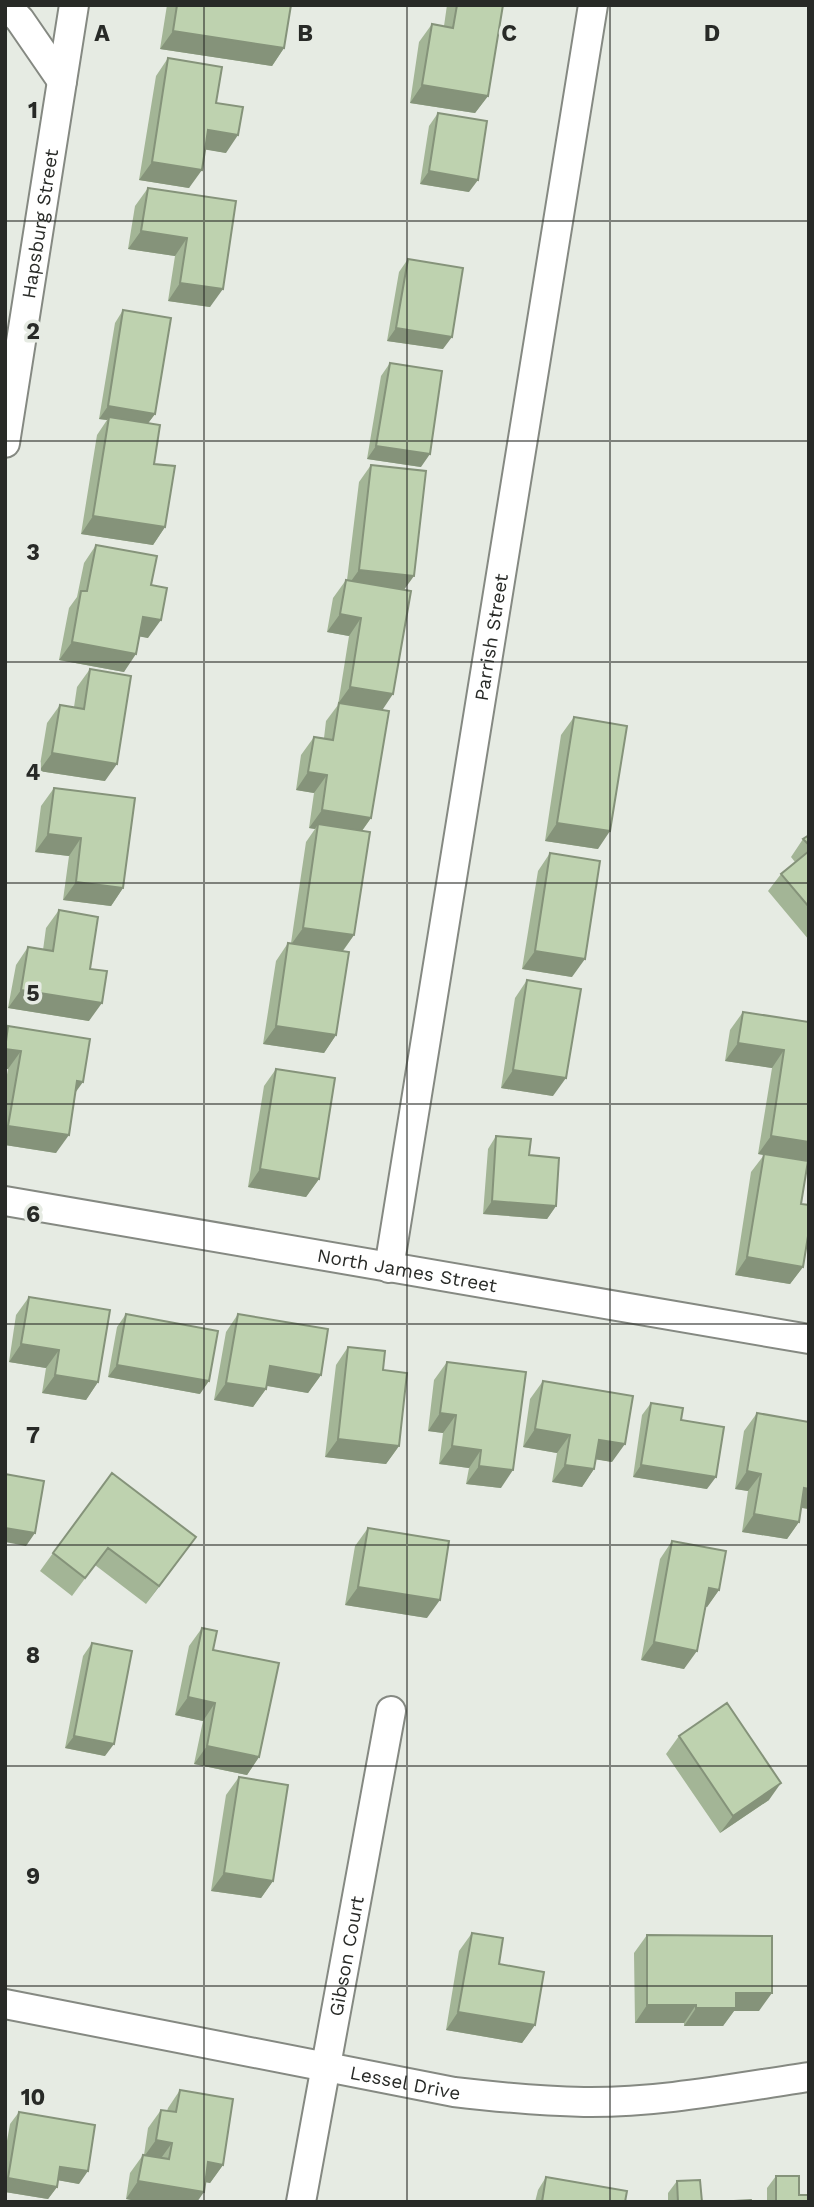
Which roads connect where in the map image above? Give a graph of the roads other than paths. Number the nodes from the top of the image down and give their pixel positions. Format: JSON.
{"nodes":[{"id":1,"x":6,"y":5,"type":"edge"},
{"id":2,"x":74,"y":5,"type":"edge"},
{"id":3,"x":593,"y":5,"type":"edge"},
{"id":4,"x":62,"y":81,"type":"junction"},
{"id":5,"x":5,"y":443,"type":"edge"},
{"id":6,"x":5,"y":1200,"type":"edge"},
{"id":7,"x":389,"y":1268,"type":"junction"},
{"id":8,"x":809,"y":1339,"type":"edge"},
{"id":9,"x":390,"y":1711,"type":"dead end"},
{"id":10,"x":5,"y":2004,"type":"edge"},
{"id":11,"x":326,"y":2067,"type":"junction"},
{"id":12,"x":809,"y":2077,"type":"edge"},
{"id":13,"x":301,"y":2202,"type":"edge"}],
"edges":[{"from":1,"to":4,"type":"street"},
{"from":2,"to":4,"type":"street","name":"Hapsburg Street"},
{"from":3,"to":7,"type":"street","name":"Parrish Street"},
{"from":4,"to":5,"type":"street","name":"Hapsburg Street"},
{"from":6,"to":7,"type":"street","name":"North James Street"},
{"from":7,"to":8,"type":"street","name":"North James Street"},
{"from":9,"to":11,"type":"street","name":"Gibson Court"},
{"from":10,"to":11,"type":"street","name":"Lessel Drive"},
{"from":11,"to":12,"type":"street","name":"Lessel Drive"},
{"from":11,"to":13,"type":"street","name":"Gibson Court"}]}
